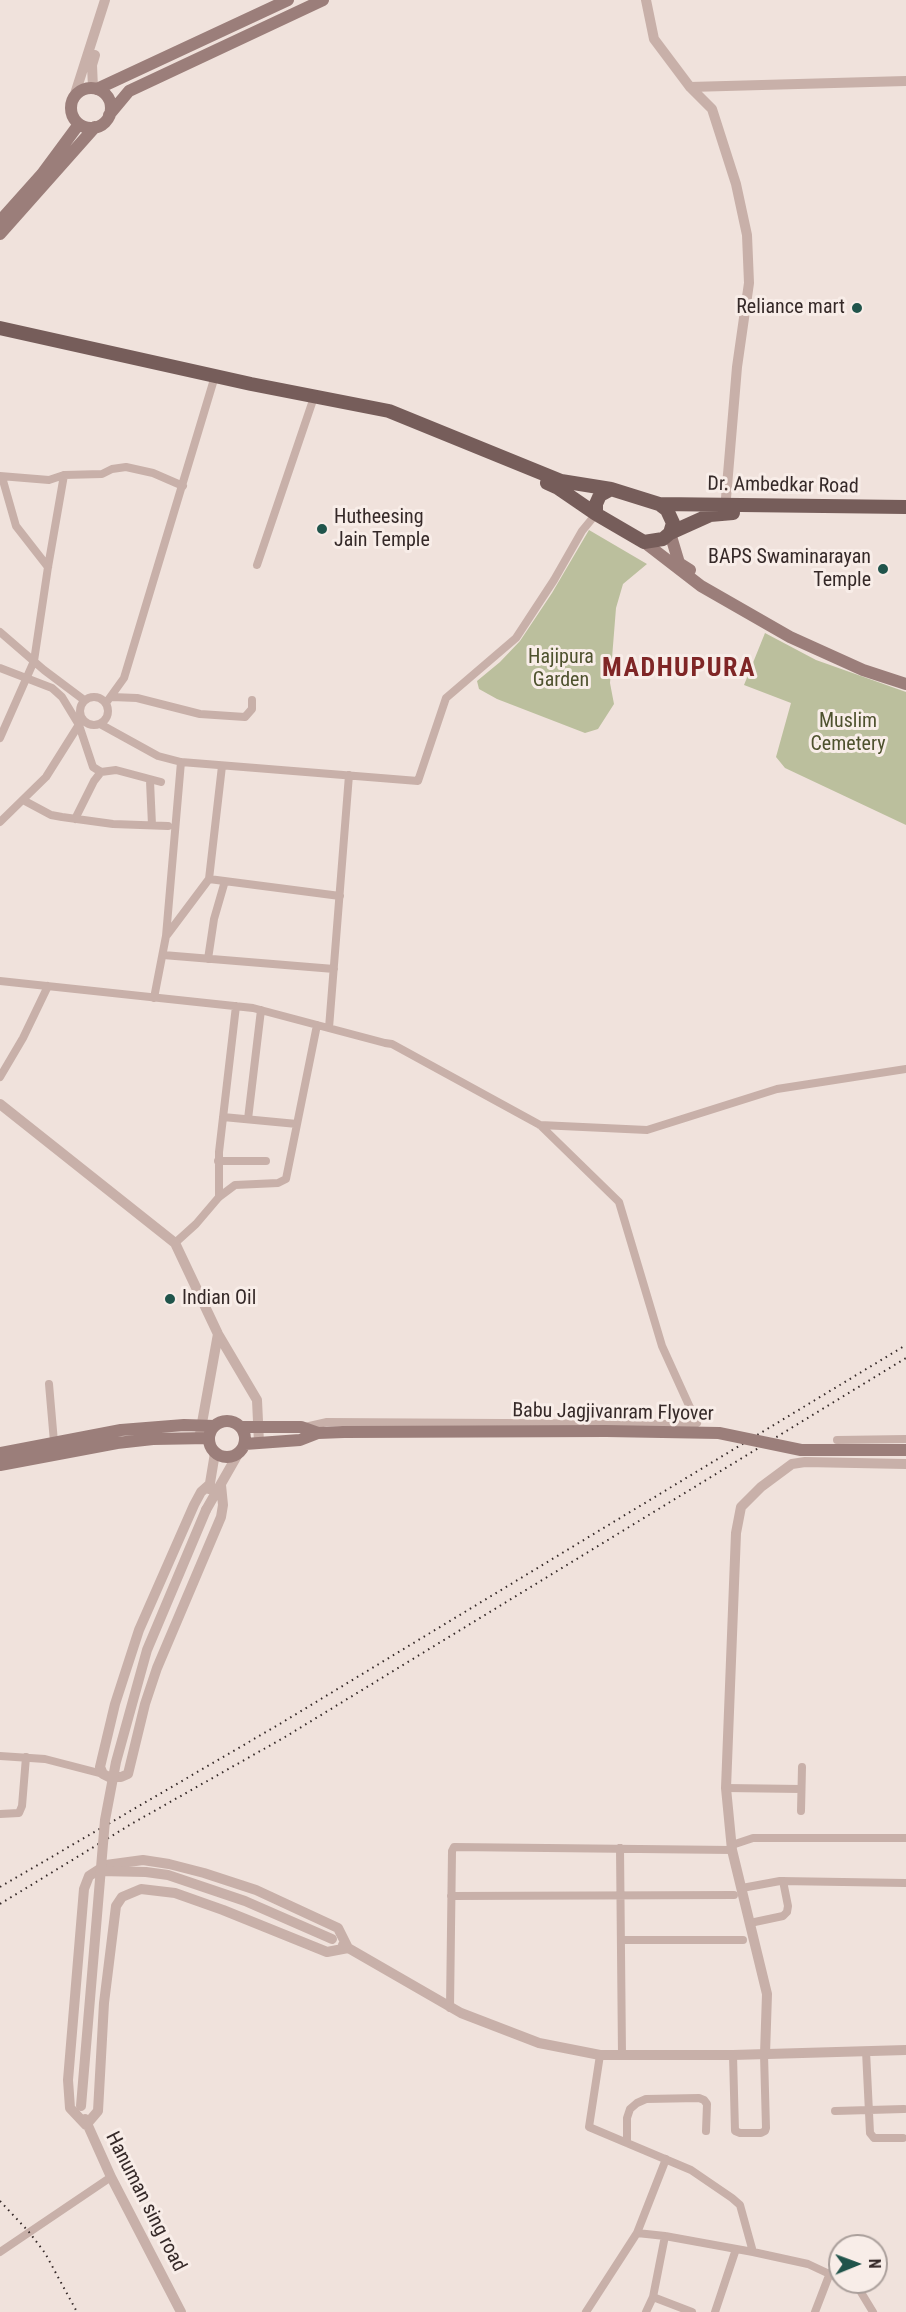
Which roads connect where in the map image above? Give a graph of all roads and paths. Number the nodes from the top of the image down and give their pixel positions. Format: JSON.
{"nodes":[{"id":1,"x":105,"y":0,"type":"edge"},
{"id":2,"x":111,"y":0,"type":"edge"},
{"id":3,"x":288,"y":0,"type":"edge"},
{"id":4,"x":323,"y":0,"type":"edge"},
{"id":5,"x":646,"y":0,"type":"edge"},
{"id":6,"x":906,"y":81,"type":"edge"},
{"id":7,"x":690,"y":87,"type":"junction"},
{"id":8,"x":95,"y":89,"type":"junction"},
{"id":9,"x":74,"y":96,"type":"junction"},
{"id":10,"x":109,"y":115,"type":"junction"},
{"id":11,"x":79,"y":124,"type":"junction"},
{"id":12,"x":95,"y":127,"type":"junction"},
{"id":13,"x":0,"y":221,"type":"edge"},
{"id":14,"x":0,"y":234,"type":"edge"},
{"id":15,"x":0,"y":328,"type":"edge"},
{"id":16,"x":0,"y":338,"type":"edge"},
{"id":17,"x":214,"y":380,"type":"junction"},
{"id":18,"x":312,"y":403,"type":"junction"},
{"id":19,"x":64,"y":475,"type":"junction"},
{"id":20,"x":1,"y":476,"type":"edge"},
{"id":21,"x":183,"y":486,"type":"junction"},
{"id":22,"x":611,"y":489,"type":"junction"},
{"id":23,"x":659,"y":504,"type":"junction"},
{"id":24,"x":906,"y":507,"type":"edge"},
{"id":25,"x":725,"y":509,"type":"junction"},
{"id":26,"x":596,"y":514,"type":"junction"},
{"id":27,"x":906,"y":515,"type":"edge"},
{"id":28,"x":670,"y":533,"type":"junction"},
{"id":29,"x":644,"y":542,"type":"junction"},
{"id":30,"x":257,"y":565,"type":"dead end"},
{"id":31,"x":48,"y":567,"type":"junction"},
{"id":32,"x":0,"y":632,"type":"edge"},
{"id":33,"x":34,"y":661,"type":"junction"},
{"id":34,"x":0,"y":668,"type":"edge"},
{"id":35,"x":906,"y":678,"type":"edge"},
{"id":36,"x":26,"y":679,"type":"junction"},
{"id":37,"x":906,"y":684,"type":"edge"},
{"id":38,"x":84,"y":700,"type":"junction"},
{"id":39,"x":109,"y":700,"type":"junction"},
{"id":40,"x":252,"y":700,"type":"dead end"},
{"id":41,"x":81,"y":723,"type":"junction"},
{"id":42,"x":100,"y":724,"type":"junction"},
{"id":43,"x":0,"y":738,"type":"edge"},
{"id":44,"x":180,"y":762,"type":"junction"},
{"id":45,"x":222,"y":766,"type":"junction"},
{"id":46,"x":101,"y":772,"type":"junction"},
{"id":47,"x":349,"y":775,"type":"junction"},
{"id":48,"x":150,"y":781,"type":"junction"},
{"id":49,"x":161,"y":782,"type":"dead end"},
{"id":50,"x":22,"y":800,"type":"junction"},
{"id":51,"x":75,"y":819,"type":"junction"},
{"id":52,"x":0,"y":822,"type":"edge"},
{"id":53,"x":152,"y":825,"type":"junction"},
{"id":54,"x":168,"y":826,"type":"dead end"},
{"id":55,"x":209,"y":879,"type":"junction"},
{"id":56,"x":225,"y":881,"type":"junction"},
{"id":57,"x":340,"y":896,"type":"junction"},
{"id":58,"x":166,"y":936,"type":"junction"},
{"id":59,"x":163,"y":956,"type":"junction"},
{"id":60,"x":208,"y":959,"type":"junction"},
{"id":61,"x":334,"y":969,"type":"junction"},
{"id":62,"x":0,"y":981,"type":"edge"},
{"id":63,"x":48,"y":986,"type":"junction"},
{"id":64,"x":154,"y":998,"type":"junction"},
{"id":65,"x":236,"y":1006,"type":"junction"},
{"id":66,"x":261,"y":1010,"type":"junction"},
{"id":67,"x":317,"y":1025,"type":"junction"},
{"id":68,"x":329,"y":1028,"type":"junction"},
{"id":69,"x":906,"y":1069,"type":"edge"},
{"id":70,"x":0,"y":1077,"type":"edge"},
{"id":71,"x":0,"y":1104,"type":"edge"},
{"id":72,"x":223,"y":1117,"type":"junction"},
{"id":73,"x":248,"y":1119,"type":"junction"},
{"id":74,"x":297,"y":1124,"type":"junction"},
{"id":75,"x":540,"y":1125,"type":"junction"},
{"id":76,"x":219,"y":1161,"type":"junction"},
{"id":77,"x":266,"y":1161,"type":"dead end"},
{"id":78,"x":219,"y":1197,"type":"junction"},
{"id":79,"x":175,"y":1243,"type":"junction"},
{"id":80,"x":218,"y":1334,"type":"junction"},
{"id":81,"x":49,"y":1384,"type":"dead end"},
{"id":82,"x":241,"y":1427,"type":"junction"},
{"id":83,"x":259,"y":1427,"type":"junction"},
{"id":84,"x":301,"y":1428,"type":"junction"},
{"id":85,"x":318,"y":1433,"type":"junction"},
{"id":86,"x":203,"y":1434,"type":"junction"},
{"id":87,"x":837,"y":1440,"type":"dead end"},
{"id":88,"x":906,"y":1440,"type":"edge"},
{"id":89,"x":54,"y":1442,"type":"junction"},
{"id":90,"x":258,"y":1443,"type":"junction"},
{"id":91,"x":241,"y":1449,"type":"junction"},
{"id":92,"x":906,"y":1450,"type":"edge"},
{"id":93,"x":215,"y":1452,"type":"junction"},
{"id":94,"x":0,"y":1453,"type":"edge"},
{"id":95,"x":906,"y":1464,"type":"edge"},
{"id":96,"x":0,"y":1465,"type":"edge"},
{"id":97,"x":215,"y":1484,"type":"junction"},
{"id":98,"x":0,"y":1756,"type":"edge"},
{"id":99,"x":26,"y":1757,"type":"junction"},
{"id":100,"x":801,"y":1767,"type":"dead end"},
{"id":101,"x":103,"y":1774,"type":"junction"},
{"id":102,"x":726,"y":1788,"type":"junction"},
{"id":103,"x":801,"y":1789,"type":"junction"},
{"id":104,"x":801,"y":1811,"type":"dead end"},
{"id":105,"x":0,"y":1814,"type":"edge"},
{"id":106,"x":906,"y":1838,"type":"edge"},
{"id":107,"x":732,"y":1847,"type":"junction"},
{"id":108,"x":620,"y":1848,"type":"junction"},
{"id":109,"x":143,"y":1860,"type":"junction"},
{"id":110,"x":100,"y":1871,"type":"junction"},
{"id":111,"x":783,"y":1881,"type":"junction"},
{"id":112,"x":906,"y":1883,"type":"edge"},
{"id":113,"x":141,"y":1889,"type":"junction"},
{"id":114,"x":738,"y":1892,"type":"junction"},
{"id":115,"x":621,"y":1895,"type":"junction"},
{"id":116,"x":451,"y":1896,"type":"junction"},
{"id":117,"x":750,"y":1923,"type":"junction"},
{"id":118,"x":621,"y":1940,"type":"junction"},
{"id":119,"x":743,"y":1940,"type":"dead end"},
{"id":120,"x":348,"y":1948,"type":"junction"},
{"id":121,"x":450,"y":2008,"type":"junction"},
{"id":122,"x":906,"y":2050,"type":"edge"},
{"id":123,"x":866,"y":2051,"type":"junction"},
{"id":124,"x":765,"y":2054,"type":"junction"},
{"id":125,"x":600,"y":2055,"type":"junction"},
{"id":126,"x":622,"y":2055,"type":"junction"},
{"id":127,"x":733,"y":2055,"type":"junction"},
{"id":128,"x":904,"y":2109,"type":"dead end"},
{"id":129,"x":869,"y":2110,"type":"junction"},
{"id":130,"x":835,"y":2111,"type":"dead end"},
{"id":131,"x":86,"y":2126,"type":"junction"},
{"id":132,"x":706,"y":2131,"type":"dead end"},
{"id":133,"x":903,"y":2138,"type":"dead end"},
{"id":134,"x":627,"y":2143,"type":"junction"},
{"id":135,"x":666,"y":2159,"type":"junction"},
{"id":136,"x":111,"y":2177,"type":"junction"},
{"id":137,"x":637,"y":2233,"type":"junction"},
{"id":138,"x":664,"y":2236,"type":"junction"},
{"id":139,"x":735,"y":2249,"type":"junction"},
{"id":140,"x":0,"y":2252,"type":"edge"},
{"id":141,"x":753,"y":2252,"type":"junction"},
{"id":142,"x":828,"y":2272,"type":"edge"},
{"id":143,"x":828,"y":2278,"type":"edge"},
{"id":144,"x":862,"y":2294,"type":"edge"},
{"id":145,"x":653,"y":2297,"type":"junction"},
{"id":146,"x":181,"y":2312,"type":"edge"},
{"id":147,"x":586,"y":2312,"type":"edge"},
{"id":148,"x":646,"y":2312,"type":"edge"},
{"id":149,"x":692,"y":2312,"type":"edge"},
{"id":150,"x":715,"y":2312,"type":"edge"},
{"id":151,"x":815,"y":2312,"type":"edge"},
{"id":152,"x":873,"y":2312,"type":"edge"}],
"edges":[{"from":1,"to":9,"type":"street"},
{"from":2,"to":8,"type":"street"},
{"from":3,"to":8,"type":"main road"},
{"from":4,"to":10,"type":"main road"},
{"from":5,"to":7,"type":"street"},
{"from":6,"to":7,"type":"street"},
{"from":7,"to":25,"type":"street"},
{"from":8,"to":9,"type":"main road"},
{"from":8,"to":10,"type":"main road"},
{"from":9,"to":11,"type":"main road"},
{"from":10,"to":12,"type":"main road"},
{"from":11,"to":12,"type":"main road"},
{"from":11,"to":13,"type":"main road"},
{"from":12,"to":14,"type":"main road"},
{"from":15,"to":17,"type":"main road"},
{"from":16,"to":17,"type":"main road"},
{"from":17,"to":18,"type":"main road"},
{"from":17,"to":21,"type":"street"},
{"from":17,"to":22,"type":"main road","name":"Dr. Ambedkar Road"},
{"from":18,"to":26,"type":"main road"},
{"from":18,"to":30,"type":"street"},
{"from":19,"to":20,"type":"street"},
{"from":19,"to":21,"type":"street"},
{"from":19,"to":31,"type":"street"},
{"from":20,"to":31,"type":"street"},
{"from":21,"to":39,"type":"street"},
{"from":22,"to":23,"type":"main road","name":"Dr. Ambedkar Road"},
{"from":22,"to":26,"type":"main road"},
{"from":23,"to":25,"type":"main road","name":"Dr. Ambedkar Road"},
{"from":23,"to":28,"type":"main road"},
{"from":24,"to":25,"type":"main road","name":"Dr. Ambedkar Road"},
{"from":25,"to":27,"type":"main road","name":"Dr. Ambedkar Road"},
{"from":25,"to":28,"type":"main road","name":"Dr. Ambedkar Road"},
{"from":26,"to":29,"type":"main road"},
{"from":26,"to":47,"type":"street"},
{"from":28,"to":29,"type":"main road","name":"Dr. Ambedkar Road"},
{"from":28,"to":35,"type":"main road"},
{"from":29,"to":37,"type":"main road"},
{"from":31,"to":33,"type":"street"},
{"from":32,"to":33,"type":"street"},
{"from":33,"to":36,"type":"street"},
{"from":33,"to":38,"type":"street"},
{"from":34,"to":36,"type":"street"},
{"from":36,"to":41,"type":"street"},
{"from":36,"to":43,"type":"street"},
{"from":38,"to":39,"type":"street"},
{"from":38,"to":41,"type":"street"},
{"from":39,"to":40,"type":"street"},
{"from":39,"to":42,"type":"street"},
{"from":41,"to":42,"type":"street"},
{"from":41,"to":46,"type":"street"},
{"from":41,"to":50,"type":"street"},
{"from":42,"to":44,"type":"street"},
{"from":44,"to":45,"type":"street"},
{"from":44,"to":58,"type":"street"},
{"from":45,"to":47,"type":"street"},
{"from":45,"to":55,"type":"street"},
{"from":46,"to":48,"type":"street"},
{"from":46,"to":51,"type":"street"},
{"from":47,"to":57,"type":"street"},
{"from":48,"to":49,"type":"street"},
{"from":48,"to":53,"type":"street"},
{"from":50,"to":51,"type":"street"},
{"from":50,"to":52,"type":"street"},
{"from":51,"to":53,"type":"street"},
{"from":53,"to":54,"type":"street"},
{"from":55,"to":56,"type":"street"},
{"from":55,"to":58,"type":"street"},
{"from":56,"to":57,"type":"street"},
{"from":56,"to":60,"type":"street"},
{"from":57,"to":61,"type":"street"},
{"from":58,"to":59,"type":"street"},
{"from":59,"to":60,"type":"street"},
{"from":59,"to":64,"type":"street"},
{"from":60,"to":61,"type":"street"},
{"from":61,"to":68,"type":"street"},
{"from":62,"to":63,"type":"street"},
{"from":63,"to":64,"type":"street"},
{"from":63,"to":70,"type":"street"},
{"from":64,"to":65,"type":"street"},
{"from":65,"to":66,"type":"street"},
{"from":65,"to":72,"type":"street"},
{"from":66,"to":67,"type":"street"},
{"from":66,"to":73,"type":"street"},
{"from":67,"to":68,"type":"street"},
{"from":67,"to":74,"type":"street"},
{"from":68,"to":75,"type":"street"},
{"from":69,"to":75,"type":"street"},
{"from":71,"to":79,"type":"street"},
{"from":72,"to":73,"type":"street"},
{"from":72,"to":76,"type":"street"},
{"from":73,"to":74,"type":"street"},
{"from":74,"to":78,"type":"street"},
{"from":75,"to":84,"type":"street"},
{"from":76,"to":77,"type":"street"},
{"from":76,"to":78,"type":"street"},
{"from":78,"to":79,"type":"street"},
{"from":79,"to":80,"type":"street"},
{"from":80,"to":83,"type":"street"},
{"from":80,"to":86,"type":"street"},
{"from":81,"to":89,"type":"street"},
{"from":82,"to":83,"type":"main road"},
{"from":82,"to":86,"type":"main road"},
{"from":82,"to":91,"type":"main road"},
{"from":83,"to":84,"type":"main road"},
{"from":83,"to":90,"type":"street"},
{"from":84,"to":85,"type":"main road"},
{"from":85,"to":90,"type":"main road"},
{"from":85,"to":92,"type":"main road","name":"Babu Jagjivanram Flyover","bridge":true},
{"from":86,"to":89,"type":"main road"},
{"from":86,"to":93,"type":"main road"},
{"from":86,"to":96,"type":"main road"},
{"from":87,"to":88,"type":"street"},
{"from":89,"to":94,"type":"main road"},
{"from":90,"to":91,"type":"main road"},
{"from":91,"to":93,"type":"main road"},
{"from":91,"to":97,"type":"street"},
{"from":93,"to":97,"type":"street"},
{"from":95,"to":102,"type":"street"},
{"from":97,"to":101,"type":"street"},
{"from":97,"to":101,"type":"street"},
{"from":97,"to":110,"type":"street","name":"Hanuman sing road","bridge":true},
{"from":98,"to":99,"type":"street"},
{"from":99,"to":101,"type":"street"},
{"from":99,"to":105,"type":"street"},
{"from":100,"to":103,"type":"street"},
{"from":102,"to":103,"type":"street"},
{"from":102,"to":107,"type":"street"},
{"from":103,"to":104,"type":"street"},
{"from":106,"to":107,"type":"street"},
{"from":107,"to":108,"type":"street"},
{"from":107,"to":114,"type":"street"},
{"from":108,"to":115,"type":"street"},
{"from":108,"to":116,"type":"street"},
{"from":109,"to":113,"type":"street"},
{"from":109,"to":120,"type":"street"},
{"from":109,"to":131,"type":"street"},
{"from":110,"to":120,"type":"street","bridge":true},
{"from":110,"to":131,"type":"street","name":"Hanuman sing road","bridge":true},
{"from":111,"to":112,"type":"street"},
{"from":111,"to":114,"type":"street"},
{"from":111,"to":117,"type":"street"},
{"from":113,"to":120,"type":"street"},
{"from":113,"to":131,"type":"street"},
{"from":114,"to":115,"type":"street"},
{"from":114,"to":117,"type":"street"},
{"from":115,"to":116,"type":"street"},
{"from":115,"to":118,"type":"street"},
{"from":116,"to":121,"type":"street"},
{"from":117,"to":124,"type":"street"},
{"from":118,"to":119,"type":"street"},
{"from":118,"to":126,"type":"street"},
{"from":120,"to":121,"type":"street"},
{"from":121,"to":125,"type":"street"},
{"from":122,"to":123,"type":"street"},
{"from":123,"to":124,"type":"street"},
{"from":123,"to":129,"type":"street"},
{"from":124,"to":127,"type":"street"},
{"from":124,"to":127,"type":"street"},
{"from":125,"to":126,"type":"street"},
{"from":125,"to":134,"type":"street"},
{"from":126,"to":127,"type":"street"},
{"from":128,"to":129,"type":"street"},
{"from":129,"to":130,"type":"street"},
{"from":129,"to":133,"type":"street"},
{"from":131,"to":136,"type":"street","name":"Hanuman sing road"},
{"from":132,"to":134,"type":"street"},
{"from":134,"to":135,"type":"street"},
{"from":135,"to":137,"type":"street"},
{"from":135,"to":141,"type":"street"},
{"from":136,"to":140,"type":"street"},
{"from":136,"to":146,"type":"street","name":"Hanuman sing road"},
{"from":137,"to":138,"type":"street"},
{"from":137,"to":147,"type":"street"},
{"from":138,"to":139,"type":"street"},
{"from":138,"to":145,"type":"street"},
{"from":139,"to":141,"type":"street"},
{"from":139,"to":150,"type":"street"},
{"from":141,"to":142,"type":"street"},
{"from":143,"to":151,"type":"street"},
{"from":144,"to":152,"type":"street"},
{"from":145,"to":148,"type":"street"},
{"from":145,"to":149,"type":"street"}]}
